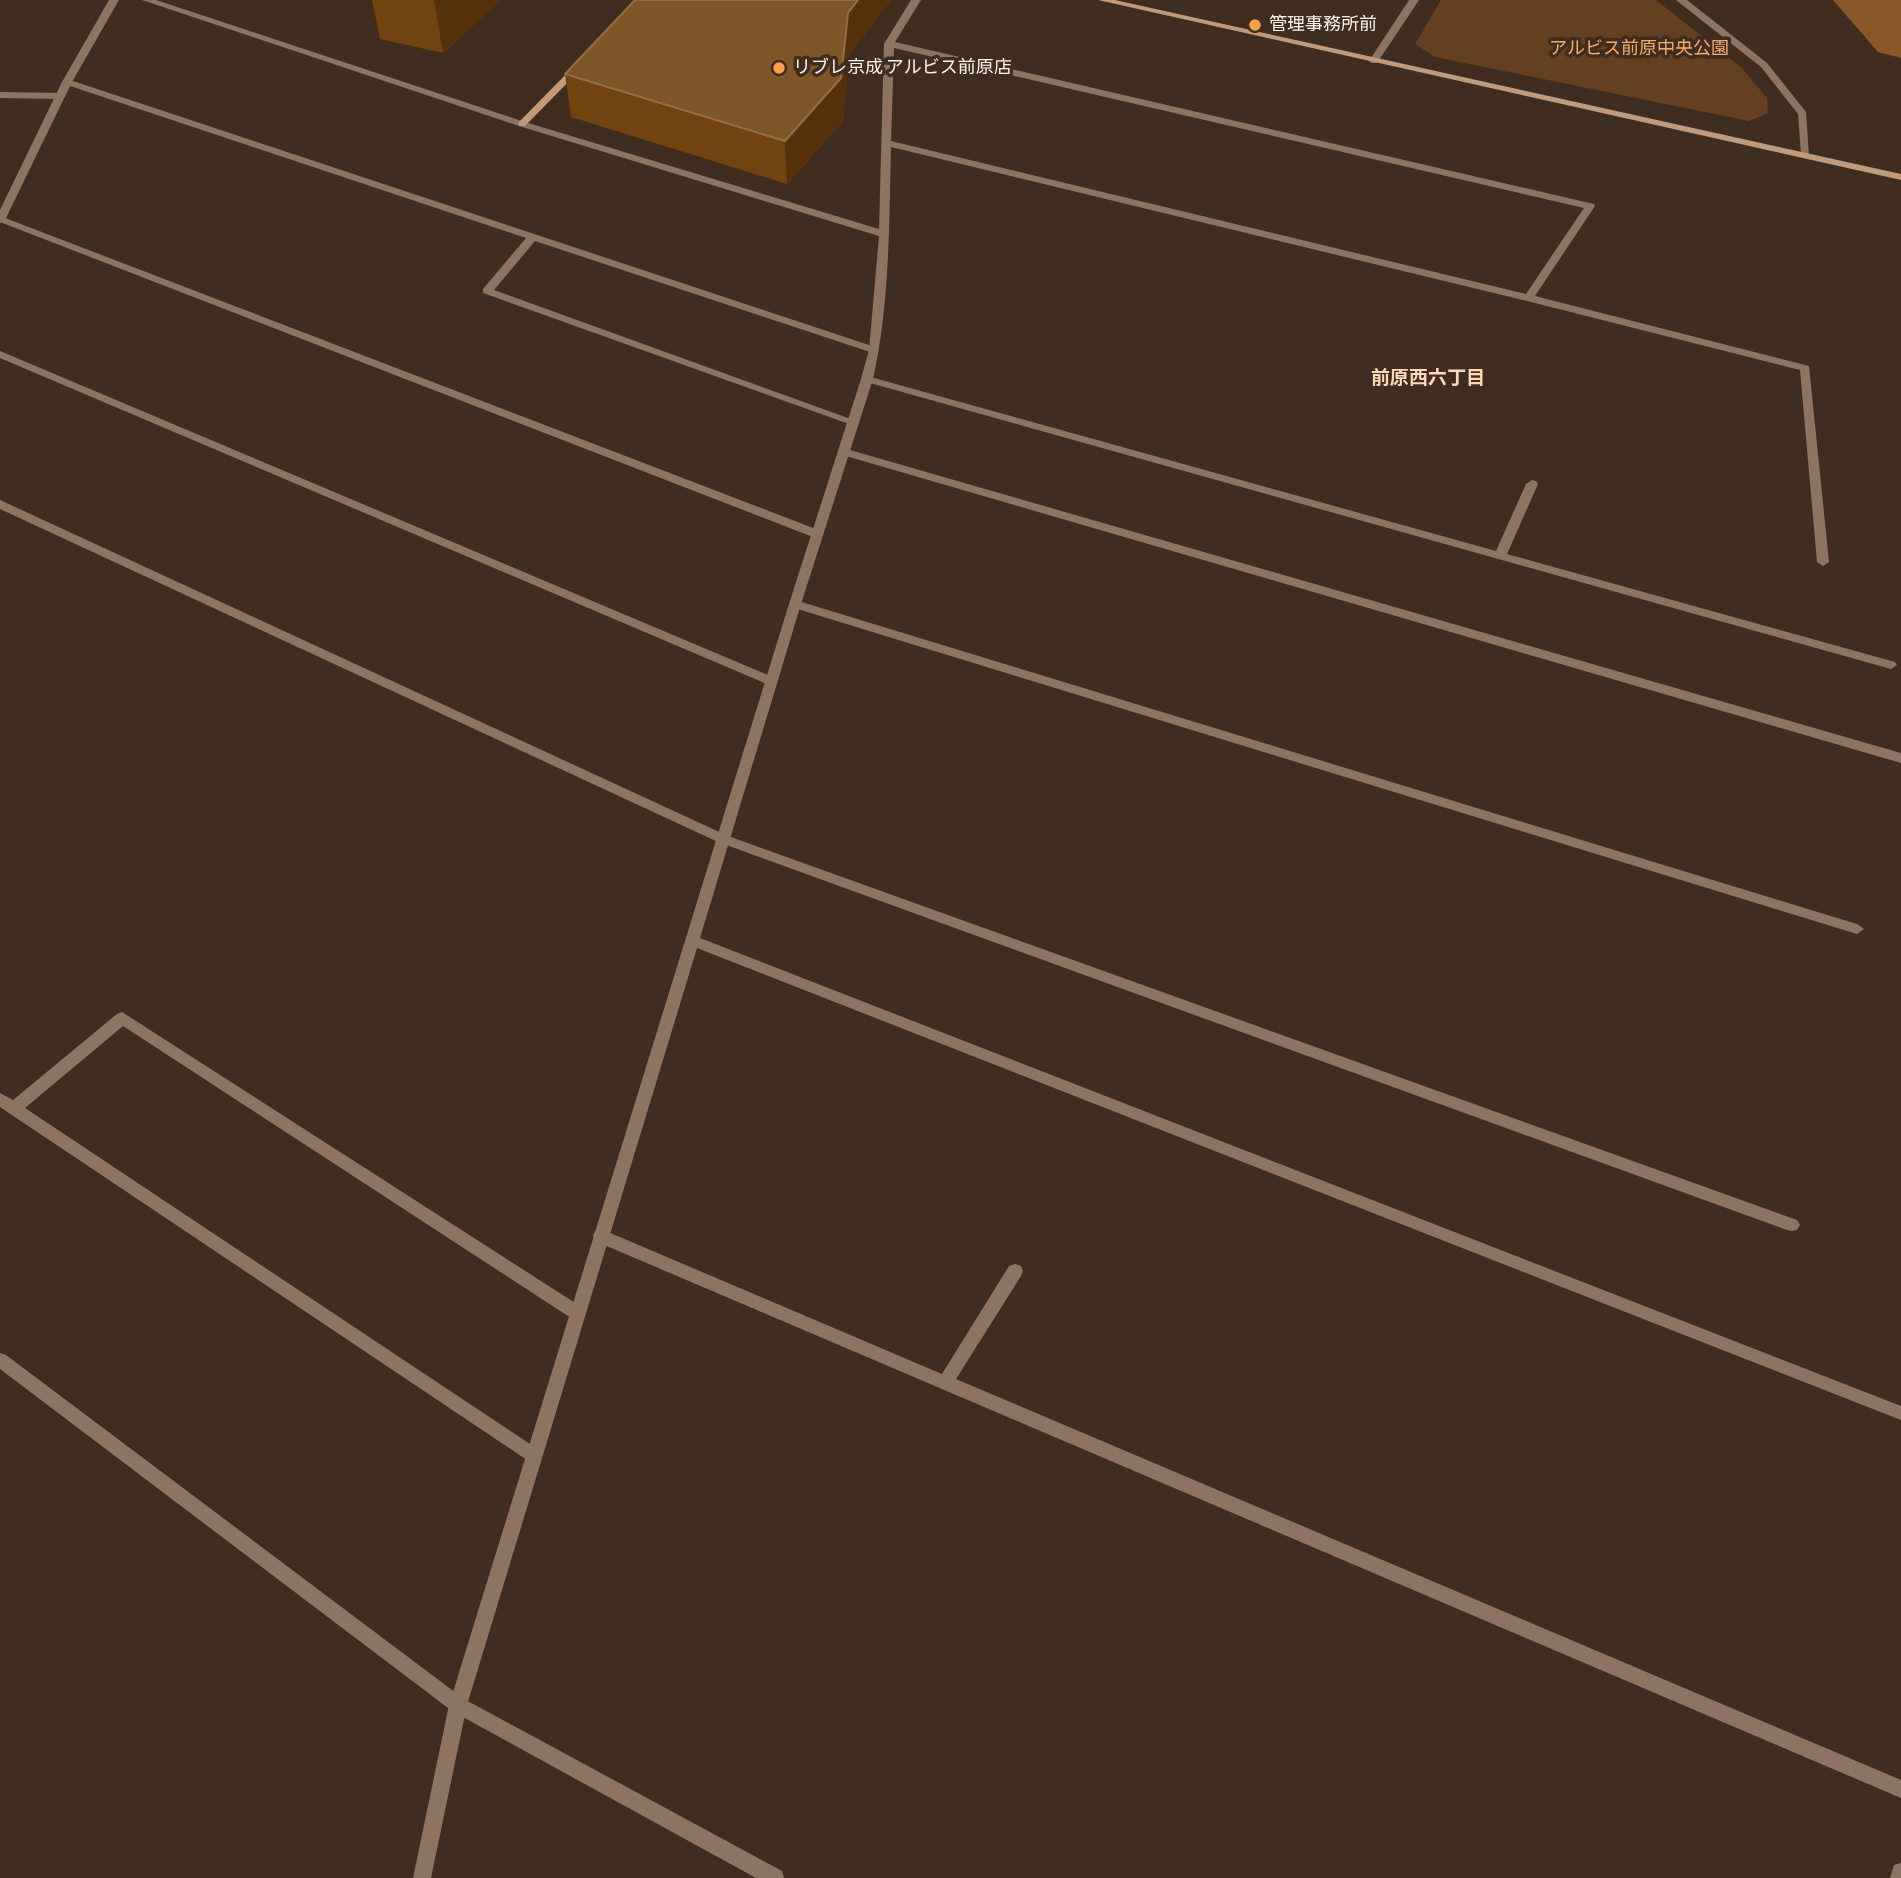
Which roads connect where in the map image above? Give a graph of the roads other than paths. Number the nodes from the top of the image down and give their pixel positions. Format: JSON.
{"nodes":[{"id":1,"x":114,"y":0,"type":"edge"},
{"id":2,"x":147,"y":0,"type":"edge"},
{"id":3,"x":916,"y":0,"type":"edge"},
{"id":4,"x":1103,"y":0,"type":"edge"},
{"id":5,"x":1414,"y":0,"type":"edge"},
{"id":6,"x":1681,"y":0,"type":"edge"},
{"id":7,"x":889,"y":44,"type":"junction"},
{"id":8,"x":588,"y":57,"type":"edge"},
{"id":9,"x":1374,"y":61,"type":"junction"},
{"id":10,"x":67,"y":82,"type":"junction"},
{"id":11,"x":0,"y":95,"type":"edge"},
{"id":12,"x":61,"y":96,"type":"junction"},
{"id":13,"x":522,"y":124,"type":"junction"},
{"id":14,"x":887,"y":143,"type":"junction"},
{"id":15,"x":1806,"y":154,"type":"junction"},
{"id":16,"x":1901,"y":177,"type":"edge"},
{"id":17,"x":1,"y":220,"type":"edge"},
{"id":18,"x":884,"y":234,"type":"junction"},
{"id":19,"x":533,"y":236,"type":"junction"},
{"id":20,"x":1529,"y":298,"type":"junction"},
{"id":21,"x":874,"y":350,"type":"junction"},
{"id":22,"x":0,"y":354,"type":"edge"},
{"id":23,"x":867,"y":379,"type":"junction"},
{"id":24,"x":853,"y":422,"type":"junction"},
{"id":25,"x":843,"y":452,"type":"junction"},
{"id":26,"x":1532,"y":484,"type":"dead end"},
{"id":27,"x":0,"y":504,"type":"edge"},
{"id":28,"x":817,"y":534,"type":"junction"},
{"id":29,"x":1500,"y":556,"type":"junction"},
{"id":30,"x":1823,"y":562,"type":"dead end"},
{"id":31,"x":795,"y":604,"type":"junction"},
{"id":32,"x":1891,"y":665,"type":"dead end"},
{"id":33,"x":771,"y":681,"type":"junction"},
{"id":34,"x":1901,"y":758,"type":"edge"},
{"id":35,"x":723,"y":839,"type":"junction"},
{"id":36,"x":1857,"y":929,"type":"dead end"},
{"id":37,"x":692,"y":941,"type":"junction"},
{"id":38,"x":7,"y":1103,"type":"edge"},
{"id":39,"x":1792,"y":1225,"type":"dead end"},
{"id":40,"x":601,"y":1236,"type":"junction"},
{"id":41,"x":1015,"y":1271,"type":"dead end"},
{"id":42,"x":577,"y":1313,"type":"junction"},
{"id":43,"x":0,"y":1360,"type":"edge"},
{"id":44,"x":945,"y":1382,"type":"junction"},
{"id":45,"x":1901,"y":1413,"type":"edge"},
{"id":46,"x":533,"y":1455,"type":"junction"},
{"id":47,"x":458,"y":1705,"type":"junction"},
{"id":48,"x":1901,"y":1789,"type":"edge"},
{"id":49,"x":422,"y":1878,"type":"edge"},
{"id":50,"x":775,"y":1878,"type":"edge"}],
"edges":[{"from":1,"to":10,"type":"street"},
{"from":2,"to":13,"type":"street"},
{"from":3,"to":7,"type":"street"},
{"from":4,"to":9,"type":"street"},
{"from":5,"to":9,"type":"street"},
{"from":6,"to":15,"type":"street"},
{"from":7,"to":14,"type":"street"},
{"from":7,"to":20,"type":"street"},
{"from":8,"to":13,"type":"street"},
{"from":9,"to":15,"type":"street"},
{"from":10,"to":12,"type":"street"},
{"from":10,"to":19,"type":"street"},
{"from":11,"to":12,"type":"street"},
{"from":12,"to":17,"type":"street"},
{"from":13,"to":18,"type":"street"},
{"from":14,"to":18,"type":"street"},
{"from":14,"to":20,"type":"street"},
{"from":15,"to":16,"type":"street"},
{"from":17,"to":28,"type":"street"},
{"from":18,"to":21,"type":"street"},
{"from":19,"to":21,"type":"street"},
{"from":19,"to":24,"type":"street"},
{"from":20,"to":30,"type":"street"},
{"from":21,"to":23,"type":"street"},
{"from":22,"to":33,"type":"street"},
{"from":23,"to":24,"type":"street"},
{"from":23,"to":29,"type":"street"},
{"from":24,"to":25,"type":"street"},
{"from":25,"to":28,"type":"street"},
{"from":25,"to":34,"type":"street"},
{"from":26,"to":29,"type":"street"},
{"from":27,"to":35,"type":"street"},
{"from":28,"to":31,"type":"street"},
{"from":29,"to":32,"type":"street"},
{"from":31,"to":33,"type":"street"},
{"from":31,"to":36,"type":"street"},
{"from":33,"to":35,"type":"street"},
{"from":35,"to":37,"type":"street"},
{"from":35,"to":39,"type":"street"},
{"from":37,"to":40,"type":"street"},
{"from":37,"to":45,"type":"street"},
{"from":38,"to":42,"type":"street"},
{"from":38,"to":46,"type":"street"},
{"from":40,"to":42,"type":"street"},
{"from":40,"to":44,"type":"street"},
{"from":41,"to":44,"type":"street"},
{"from":42,"to":46,"type":"street"},
{"from":43,"to":47,"type":"street"},
{"from":44,"to":48,"type":"street"},
{"from":46,"to":47,"type":"street"},
{"from":47,"to":49,"type":"street"},
{"from":47,"to":50,"type":"street"}]}
